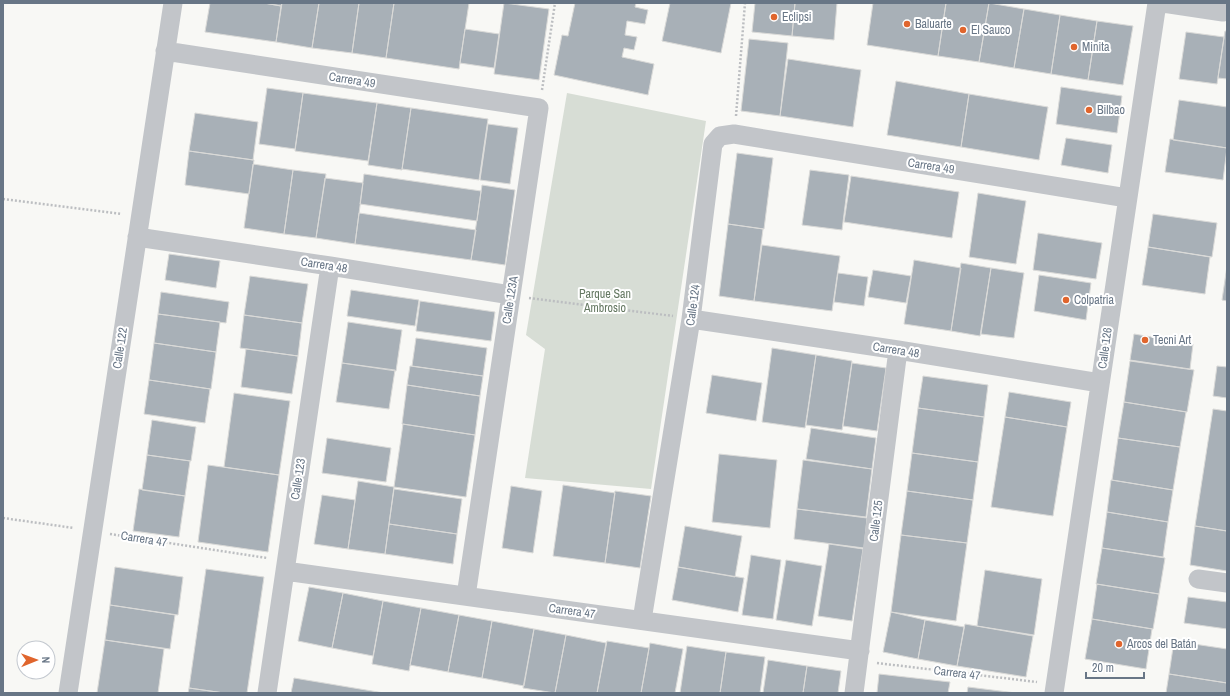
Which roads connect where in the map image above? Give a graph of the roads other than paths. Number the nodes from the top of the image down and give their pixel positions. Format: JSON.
{"nodes":[{"id":1,"x":173,"y":3,"type":"edge"},
{"id":2,"x":1157,"y":3,"type":"edge"},
{"id":3,"x":1163,"y":3,"type":"edge"},
{"id":4,"x":1227,"y":11,"type":"edge"},
{"id":5,"x":165,"y":51,"type":"junction"},
{"id":6,"x":539,"y":108,"type":"joint"},
{"id":7,"x":734,"y":134,"type":"joint"},
{"id":8,"x":1127,"y":198,"type":"junction"},
{"id":9,"x":137,"y":237,"type":"junction"},
{"id":10,"x":330,"y":266,"type":"junction"},
{"id":11,"x":511,"y":295,"type":"junction"},
{"id":12,"x":691,"y":319,"type":"junction"},
{"id":13,"x":898,"y":350,"type":"junction"},
{"id":14,"x":1100,"y":383,"type":"junction"},
{"id":15,"x":285,"y":566,"type":"junction"},
{"id":16,"x":1198,"y":579,"type":"dead end"},
{"id":17,"x":1227,"y":584,"type":"edge"},
{"id":18,"x":466,"y":596,"type":"junction"},
{"id":19,"x":642,"y":620,"type":"junction"},
{"id":20,"x":859,"y":656,"type":"junction"},
{"id":21,"x":1055,"y":689,"type":"edge"},
{"id":22,"x":68,"y":693,"type":"edge"},
{"id":23,"x":267,"y":693,"type":"edge"},
{"id":24,"x":854,"y":693,"type":"edge"}],
"edges":[{"from":1,"to":5,"type":"street","name":"Calle 122"},
{"from":2,"to":8,"type":"street","name":"Calle 126"},
{"from":3,"to":4,"type":"street"},
{"from":5,"to":6,"type":"street","name":"Carrera 49"},
{"from":5,"to":9,"type":"street","name":"Calle 122"},
{"from":6,"to":11,"type":"street","name":"Calle 123A"},
{"from":7,"to":8,"type":"street","name":"Carrera 49"},
{"from":7,"to":12,"type":"street","name":"Calle 124"},
{"from":8,"to":14,"type":"street","name":"Calle 126"},
{"from":9,"to":10,"type":"street","name":"Carrera 48"},
{"from":9,"to":22,"type":"street","name":"Calle 122"},
{"from":10,"to":11,"type":"street","name":"Carrera 48"},
{"from":10,"to":15,"type":"street","name":"Calle 123"},
{"from":11,"to":18,"type":"street","name":"Calle 123A"},
{"from":12,"to":13,"type":"street","name":"Carrera 48"},
{"from":12,"to":19,"type":"street","name":"Calle 124"},
{"from":13,"to":14,"type":"street","name":"Carrera 48"},
{"from":13,"to":20,"type":"street","name":"Calle 125"},
{"from":14,"to":21,"type":"street","name":"Calle 126"},
{"from":15,"to":18,"type":"street","name":"Carrera 47"},
{"from":15,"to":23,"type":"street","name":"Calle 123"},
{"from":16,"to":17,"type":"street"},
{"from":18,"to":19,"type":"street","name":"Carrera 47"},
{"from":19,"to":20,"type":"street","name":"Carrera 47"},
{"from":20,"to":24,"type":"street","name":"Calle 125"}]}
